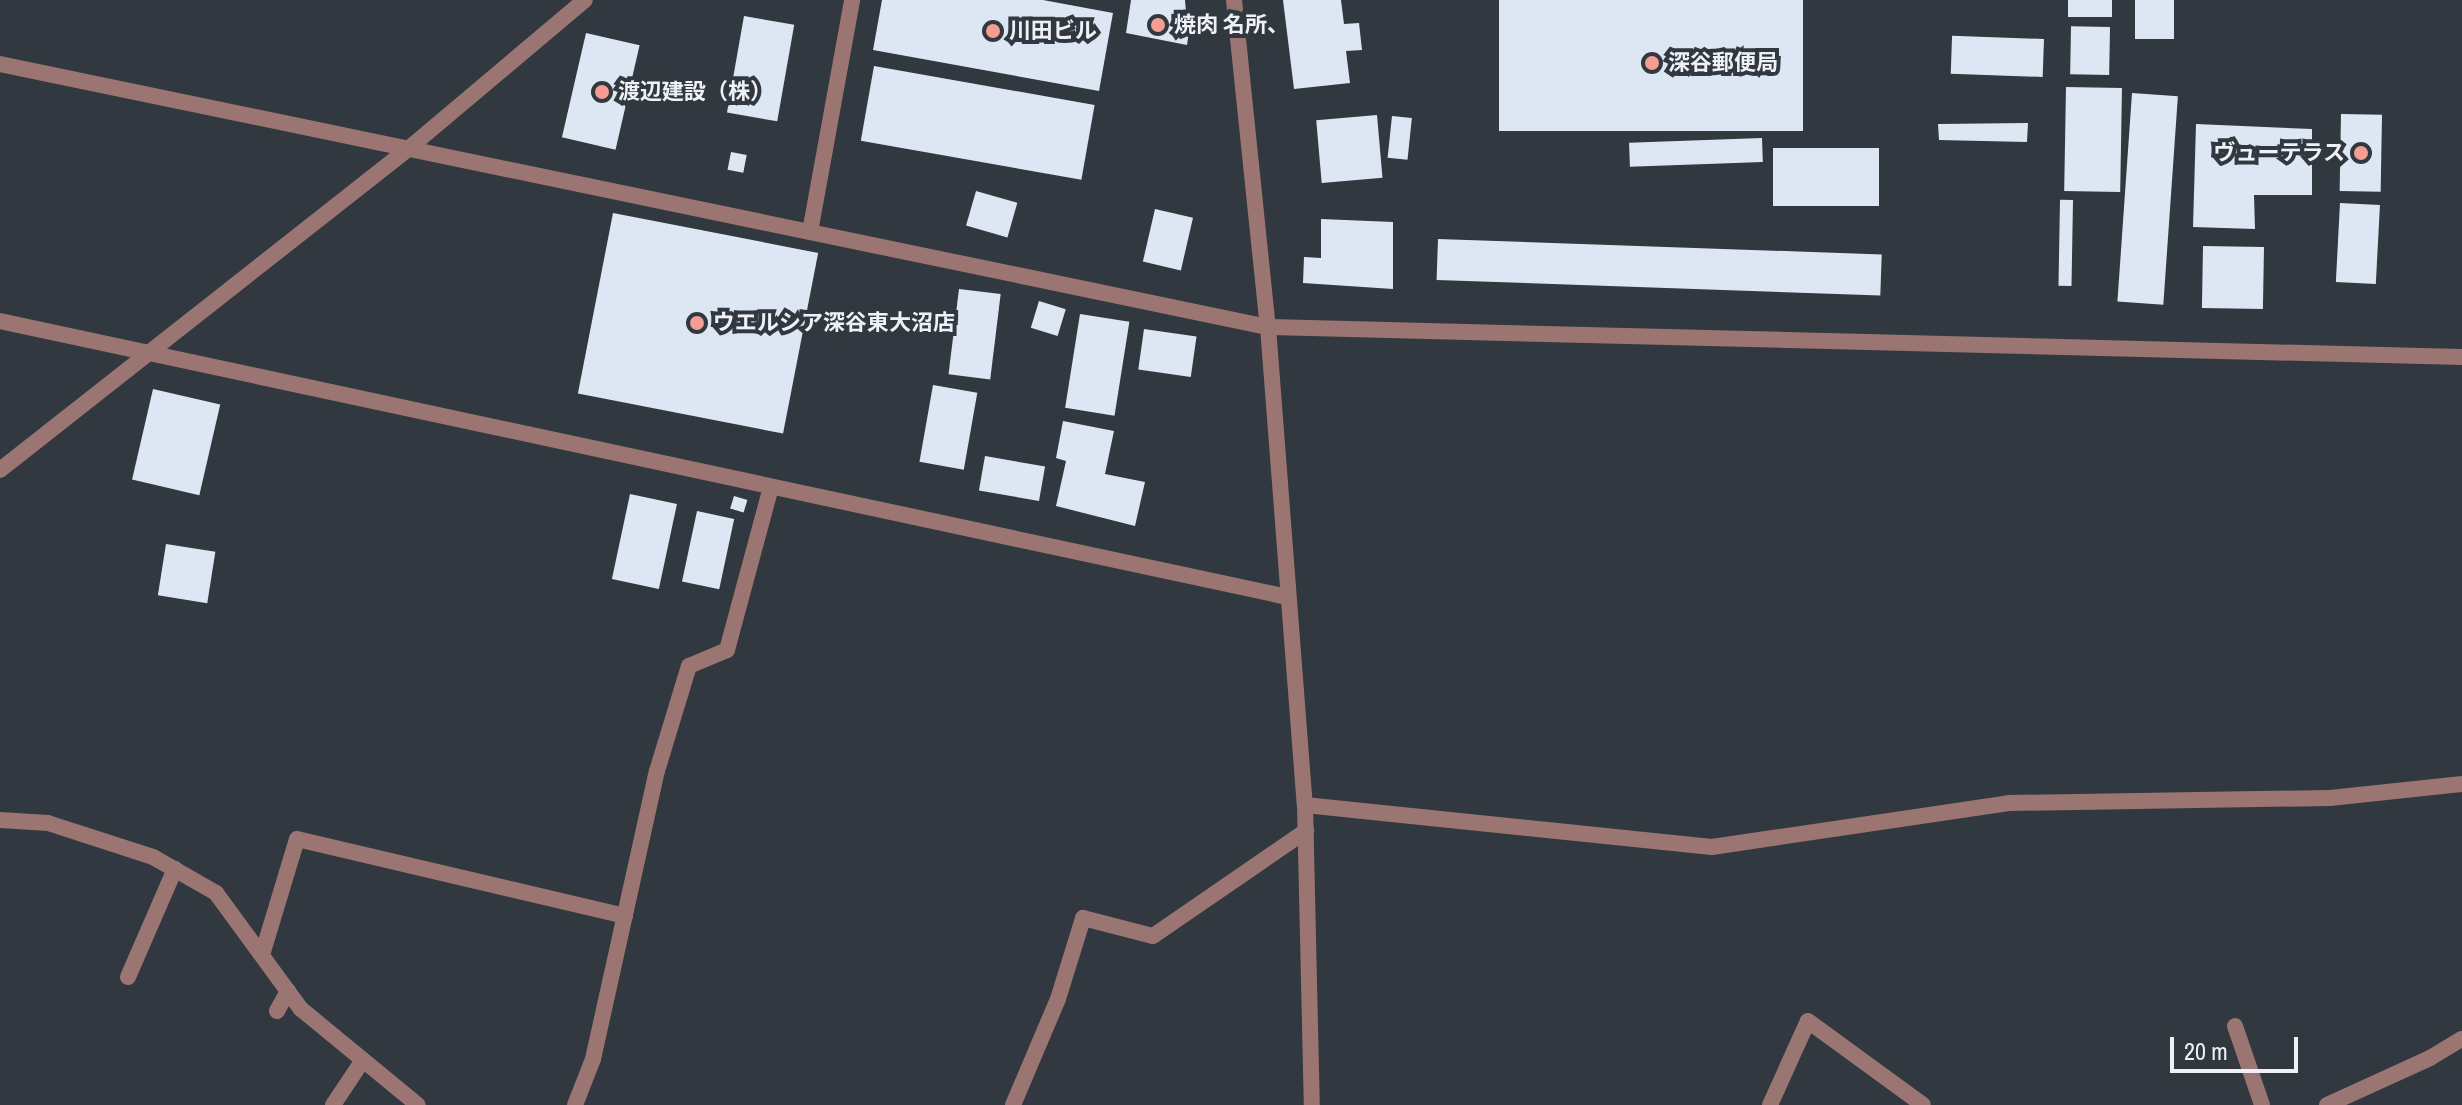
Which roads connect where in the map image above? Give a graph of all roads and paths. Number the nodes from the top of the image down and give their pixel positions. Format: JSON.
{"nodes":[{"id":1,"x":585,"y":0,"type":"edge"},
{"id":2,"x":852,"y":0,"type":"edge"},
{"id":3,"x":1234,"y":0,"type":"edge"},
{"id":4,"x":0,"y":64,"type":"edge"},
{"id":5,"x":408,"y":149,"type":"junction"},
{"id":6,"x":810,"y":232,"type":"junction"},
{"id":7,"x":0,"y":321,"type":"edge"},
{"id":8,"x":1268,"y":327,"type":"junction"},
{"id":9,"x":148,"y":351,"type":"junction"},
{"id":10,"x":2462,"y":357,"type":"edge"},
{"id":11,"x":0,"y":470,"type":"edge"},
{"id":12,"x":771,"y":487,"type":"junction"},
{"id":13,"x":1287,"y":597,"type":"junction"},
{"id":14,"x":2462,"y":784,"type":"edge"},
{"id":15,"x":1305,"y":805,"type":"junction"},
{"id":16,"x":0,"y":820,"type":"edge"},
{"id":17,"x":1306,"y":831,"type":"junction"},
{"id":18,"x":175,"y":869,"type":"junction"},
{"id":19,"x":625,"y":916,"type":"junction"},
{"id":20,"x":262,"y":955,"type":"junction"},
{"id":21,"x":128,"y":977,"type":"dead end"},
{"id":22,"x":288,"y":991,"type":"junction"},
{"id":23,"x":277,"y":1011,"type":"dead end"},
{"id":24,"x":2235,"y":1026,"type":"dead end"},
{"id":25,"x":2462,"y":1039,"type":"edge"},
{"id":26,"x":363,"y":1060,"type":"junction"},
{"id":27,"x":333,"y":1105,"type":"edge"},
{"id":28,"x":418,"y":1105,"type":"edge"},
{"id":29,"x":575,"y":1105,"type":"edge"},
{"id":30,"x":1013,"y":1105,"type":"edge"},
{"id":31,"x":1312,"y":1105,"type":"edge"},
{"id":32,"x":1770,"y":1105,"type":"edge"},
{"id":33,"x":1923,"y":1105,"type":"edge"},
{"id":34,"x":2262,"y":1105,"type":"edge"},
{"id":35,"x":2327,"y":1105,"type":"edge"}],
"edges":[{"from":1,"to":5,"type":"street"},
{"from":2,"to":6,"type":"street"},
{"from":3,"to":8,"type":"street"},
{"from":4,"to":5,"type":"street"},
{"from":5,"to":6,"type":"street"},
{"from":5,"to":9,"type":"street"},
{"from":6,"to":8,"type":"street"},
{"from":7,"to":9,"type":"street"},
{"from":8,"to":10,"type":"street"},
{"from":8,"to":13,"type":"street"},
{"from":9,"to":11,"type":"street"},
{"from":9,"to":12,"type":"street"},
{"from":12,"to":13,"type":"street"},
{"from":12,"to":19,"type":"street"},
{"from":13,"to":15,"type":"street"},
{"from":14,"to":15,"type":"street"},
{"from":15,"to":17,"type":"street"},
{"from":16,"to":18,"type":"street"},
{"from":17,"to":30,"type":"street"},
{"from":17,"to":31,"type":"street"},
{"from":18,"to":20,"type":"street"},
{"from":18,"to":21,"type":"street"},
{"from":19,"to":20,"type":"street"},
{"from":19,"to":29,"type":"street"},
{"from":20,"to":22,"type":"street"},
{"from":22,"to":23,"type":"street"},
{"from":22,"to":26,"type":"street"},
{"from":24,"to":34,"type":"street"},
{"from":25,"to":35,"type":"street"},
{"from":26,"to":27,"type":"street"},
{"from":26,"to":28,"type":"street"},
{"from":32,"to":33,"type":"street"}]}
